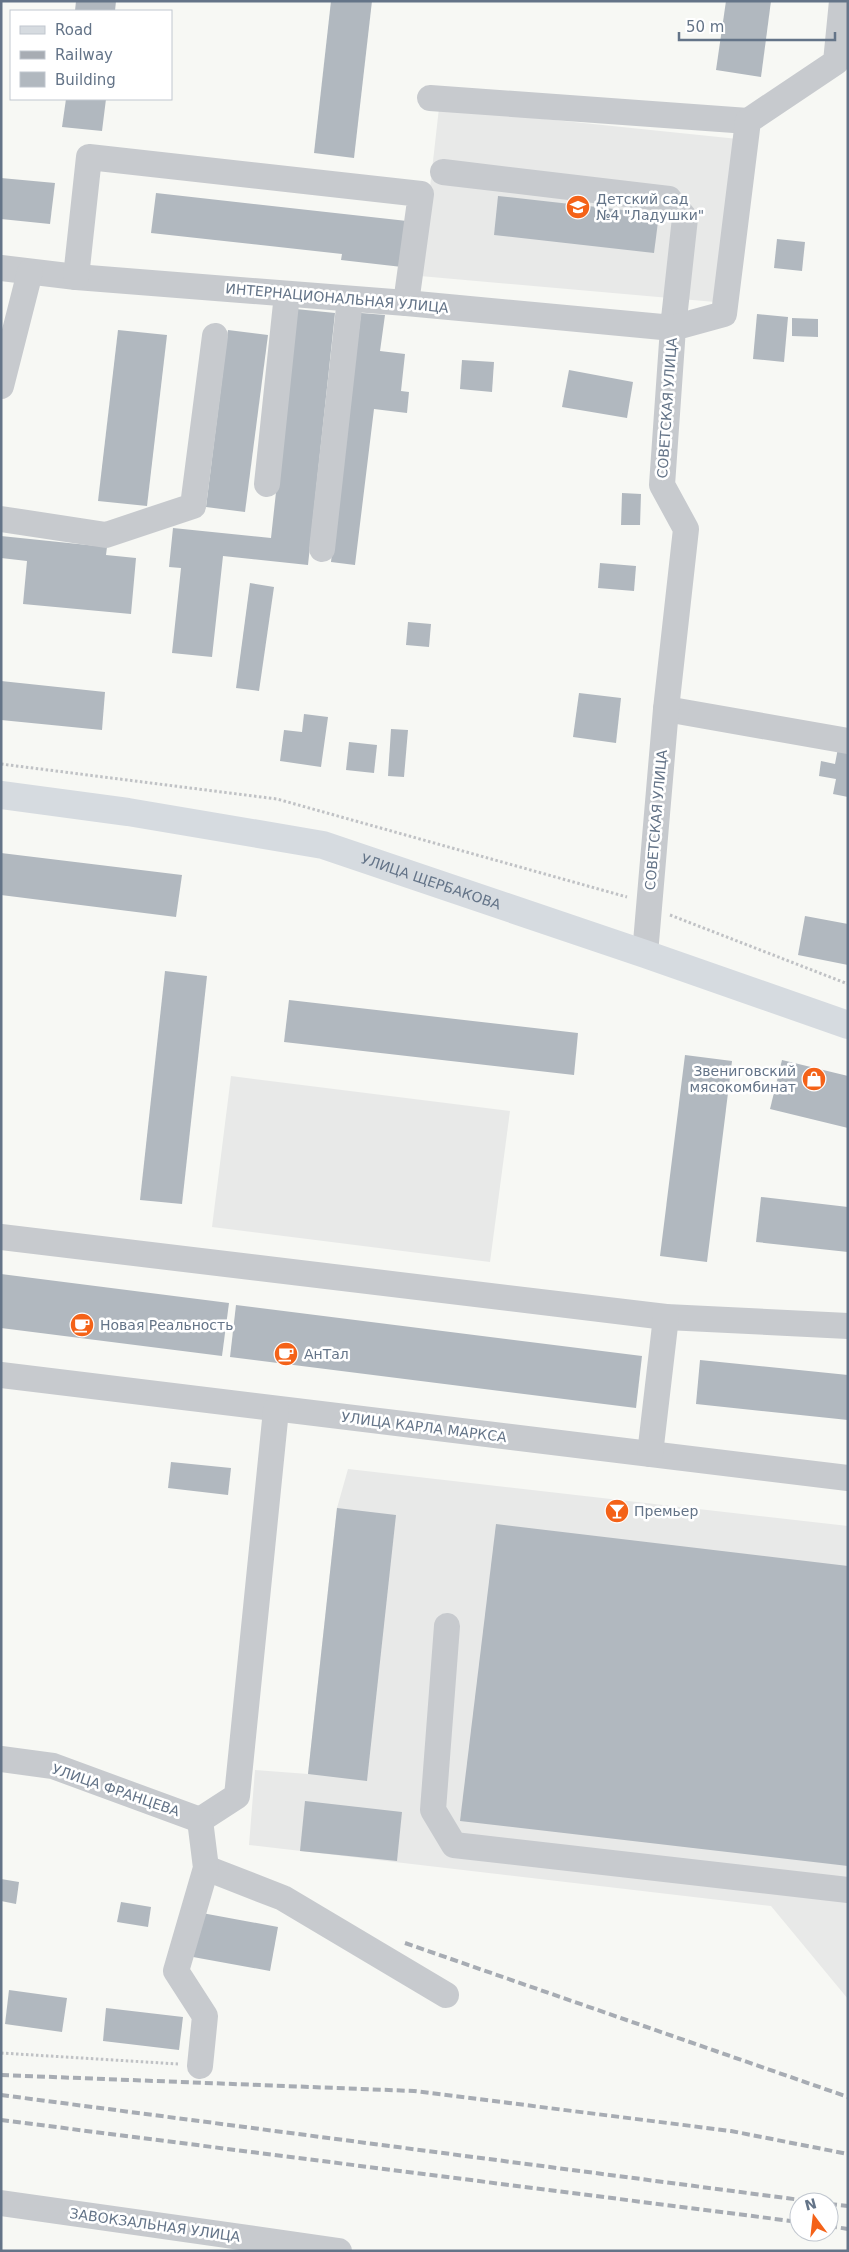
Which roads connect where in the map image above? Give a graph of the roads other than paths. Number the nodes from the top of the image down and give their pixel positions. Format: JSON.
{"nodes":[{"id":1,"x":842,"y":1,"type":"edge"},
{"id":2,"x":430,"y":98,"type":"dead end"},
{"id":3,"x":748,"y":121,"type":"junction"},
{"id":4,"x":443,"y":172,"type":"dead end"},
{"id":5,"x":1,"y":268,"type":"edge"},
{"id":6,"x":30,"y":272,"type":"junction"},
{"id":7,"x":76,"y":278,"type":"junction"},
{"id":8,"x":287,"y":294,"type":"junction"},
{"id":9,"x":350,"y":299,"type":"junction"},
{"id":10,"x":406,"y":303,"type":"junction"},
{"id":11,"x":673,"y":328,"type":"junction"},
{"id":12,"x":215,"y":336,"type":"dead end"},
{"id":13,"x":1,"y":386,"type":"edge"},
{"id":14,"x":266,"y":484,"type":"dead end"},
{"id":15,"x":1,"y":519,"type":"edge"},
{"id":16,"x":322,"y":549,"type":"dead end"},
{"id":17,"x":666,"y":709,"type":"junction"},
{"id":18,"x":848,"y":741,"type":"edge"},
{"id":19,"x":1,"y":795,"type":"edge"},
{"id":20,"x":645,"y":954,"type":"junction"},
{"id":21,"x":848,"y":1025,"type":"edge"},
{"id":22,"x":1,"y":1237,"type":"edge"},
{"id":23,"x":666,"y":1317,"type":"junction"},
{"id":24,"x":848,"y":1326,"type":"edge"},
{"id":25,"x":1,"y":1375,"type":"edge"},
{"id":26,"x":276,"y":1410,"type":"junction"},
{"id":27,"x":650,"y":1454,"type":"junction"},
{"id":28,"x":848,"y":1478,"type":"edge"},
{"id":29,"x":447,"y":1626,"type":"dead end"},
{"id":30,"x":1,"y":1759,"type":"edge"},
{"id":31,"x":200,"y":1820,"type":"junction"},
{"id":32,"x":206,"y":1868,"type":"junction"},
{"id":33,"x":848,"y":1890,"type":"edge"},
{"id":34,"x":446,"y":1995,"type":"dead end"},
{"id":35,"x":200,"y":2066,"type":"road end"},
{"id":36,"x":1,"y":2204,"type":"edge"},
{"id":37,"x":339,"y":2251,"type":"edge"}],
"edges":[{"from":1,"to":3,"type":"street"},
{"from":2,"to":3,"type":"street"},
{"from":3,"to":11,"type":"street","name":"СОВЕТСКАЯ УЛИЦА"},
{"from":4,"to":11,"type":"street"},
{"from":5,"to":6,"type":"street","name":"ИНТЕРНАЦИОНАЛЬНАЯ УЛИЦА"},
{"from":6,"to":7,"type":"street","name":"ИНТЕРНАЦИОНАЛЬНАЯ УЛИЦА"},
{"from":6,"to":13,"type":"street"},
{"from":7,"to":8,"type":"street","name":"ИНТЕРНАЦИОНАЛЬНАЯ УЛИЦА"},
{"from":7,"to":10,"type":"street"},
{"from":8,"to":9,"type":"street","name":"ИНТЕРНАЦИОНАЛЬНАЯ УЛИЦА"},
{"from":8,"to":14,"type":"street"},
{"from":9,"to":10,"type":"street","name":"ИНТЕРНАЦИОНАЛЬНАЯ УЛИЦА"},
{"from":9,"to":16,"type":"street"},
{"from":10,"to":11,"type":"street","name":"ИНТЕРНАЦИОНАЛЬНАЯ УЛИЦА"},
{"from":11,"to":17,"type":"street","name":"СОВЕТСКАЯ УЛИЦА"},
{"from":12,"to":15,"type":"street"},
{"from":17,"to":18,"type":"street"},
{"from":17,"to":20,"type":"street","name":"СОВЕТСКАЯ УЛИЦА"},
{"from":19,"to":20,"type":"main road","name":"УЛИЦА ЩЕРБАКОВА"},
{"from":20,"to":21,"type":"main road","name":"УЛИЦА ЩЕРБАКОВА"},
{"from":22,"to":23,"type":"street"},
{"from":23,"to":24,"type":"street"},
{"from":23,"to":27,"type":"street"},
{"from":25,"to":26,"type":"street","name":"УЛИЦА КАРЛА МАРКСА"},
{"from":26,"to":27,"type":"street","name":"УЛИЦА КАРЛА МАРКСА"},
{"from":26,"to":31,"type":"street"},
{"from":27,"to":28,"type":"street","name":"УЛИЦА КАРЛА МАРКСА"},
{"from":29,"to":33,"type":"street"},
{"from":30,"to":31,"type":"street","name":"УЛИЦА ФРАНЦЕВА"},
{"from":31,"to":32,"type":"street"},
{"from":32,"to":34,"type":"street"},
{"from":32,"to":35,"type":"street"},
{"from":36,"to":37,"type":"street","name":"ЗАВОКЗАЛЬНАЯ УЛИЦА"}]}
